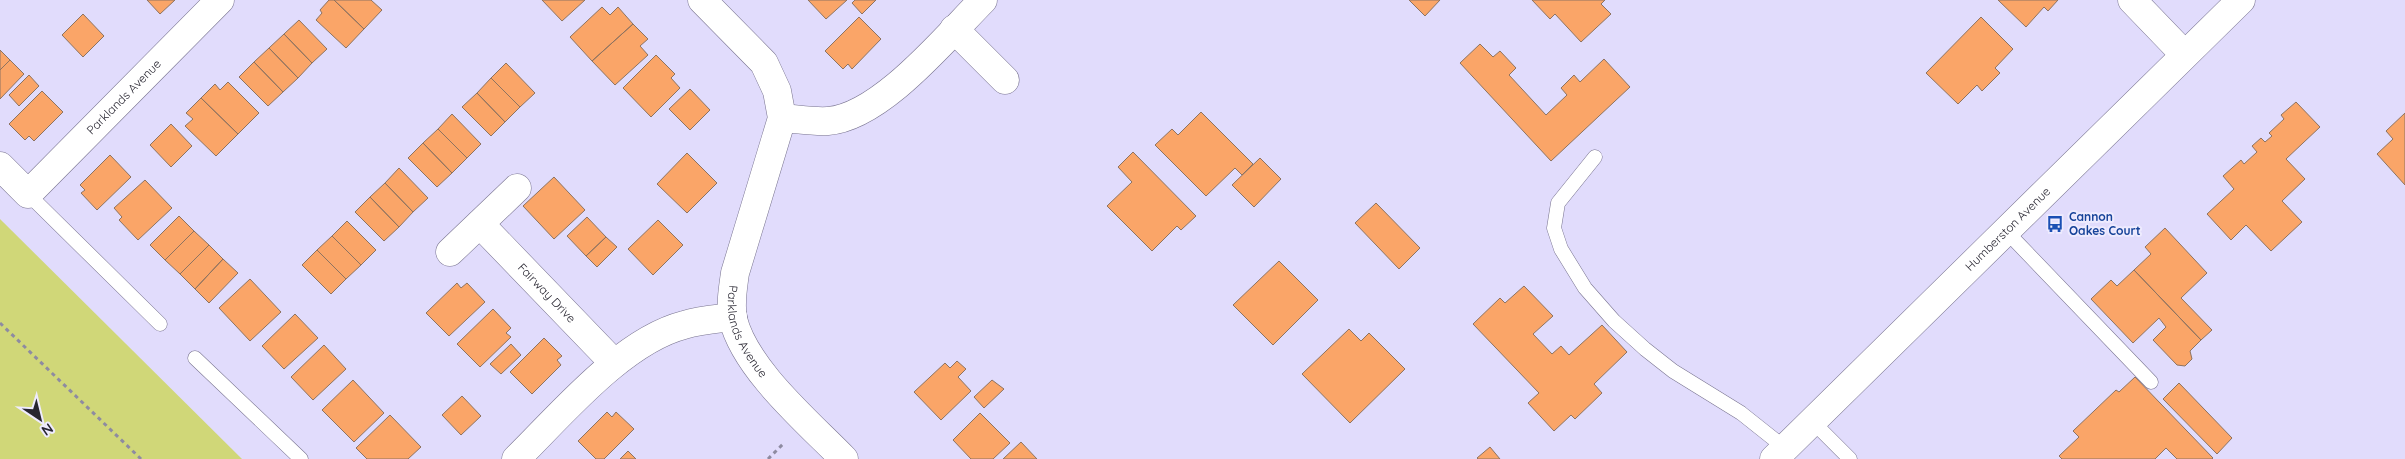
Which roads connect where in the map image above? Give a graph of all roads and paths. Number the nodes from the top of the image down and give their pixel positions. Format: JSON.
{"nodes":[{"id":1,"x":220,"y":0,"type":"edge"},
{"id":2,"x":702,"y":0,"type":"edge"},
{"id":3,"x":983,"y":0,"type":"edge"},
{"id":4,"x":2132,"y":0,"type":"edge"},
{"id":5,"x":2241,"y":0,"type":"edge"},
{"id":6,"x":954,"y":29,"type":"junction"},
{"id":7,"x":2184,"y":54,"type":"junction"},
{"id":8,"x":1005,"y":80,"type":"dead end"},
{"id":9,"x":782,"y":118,"type":"junction"},
{"id":10,"x":1595,"y":157,"type":"dead end"},
{"id":11,"x":0,"y":166,"type":"edge"},
{"id":12,"x":517,"y":188,"type":"dead end"},
{"id":13,"x":28,"y":194,"type":"junction"},
{"id":14,"x":480,"y":224,"type":"junction"},
{"id":15,"x":2006,"y":231,"type":"junction"},
{"id":16,"x":450,"y":252,"type":"dead end"},
{"id":17,"x":733,"y":317,"type":"junction"},
{"id":18,"x":0,"y":323,"type":"edge"},
{"id":19,"x":160,"y":324,"type":"dead end"},
{"id":20,"x":195,"y":358,"type":"dead end"},
{"id":21,"x":614,"y":363,"type":"junction"},
{"id":22,"x":2152,"y":382,"type":"dead end"},
{"id":23,"x":1812,"y":421,"type":"junction"},
{"id":24,"x":1780,"y":454,"type":"edge"},
{"id":25,"x":141,"y":459,"type":"edge"},
{"id":26,"x":301,"y":459,"type":"edge"},
{"id":27,"x":516,"y":459,"type":"edge"},
{"id":28,"x":844,"y":459,"type":"edge"},
{"id":29,"x":1850,"y":459,"type":"edge"}],
"edges":[{"from":1,"to":13,"type":"street","name":"Parklands Avenue"},
{"from":2,"to":9,"type":"street","name":"Parklands Avenue"},
{"from":3,"to":6,"type":"street"},
{"from":4,"to":7,"type":"street"},
{"from":5,"to":7,"type":"street","name":"Humberston Avenue"},
{"from":6,"to":8,"type":"street"},
{"from":6,"to":9,"type":"street"},
{"from":7,"to":15,"type":"street","name":"Humberston Avenue"},
{"from":9,"to":17,"type":"street","name":"Parklands Avenue"},
{"from":10,"to":24,"type":"lane"},
{"from":11,"to":13,"type":"street"},
{"from":12,"to":14,"type":"street"},
{"from":13,"to":19,"type":"lane"},
{"from":14,"to":16,"type":"street"},
{"from":14,"to":21,"type":"street","name":"Fairway Drive"},
{"from":15,"to":22,"type":"lane"},
{"from":15,"to":23,"type":"street","name":"Humberston Avenue"},
{"from":17,"to":21,"type":"street"},
{"from":17,"to":28,"type":"street","name":"Parklands Avenue"},
{"from":18,"to":25,"type":"path"},
{"from":20,"to":26,"type":"lane"},
{"from":21,"to":27,"type":"street"},
{"from":23,"to":24,"type":"street","name":"Humberston Avenue"},
{"from":23,"to":29,"type":"lane"}]}
